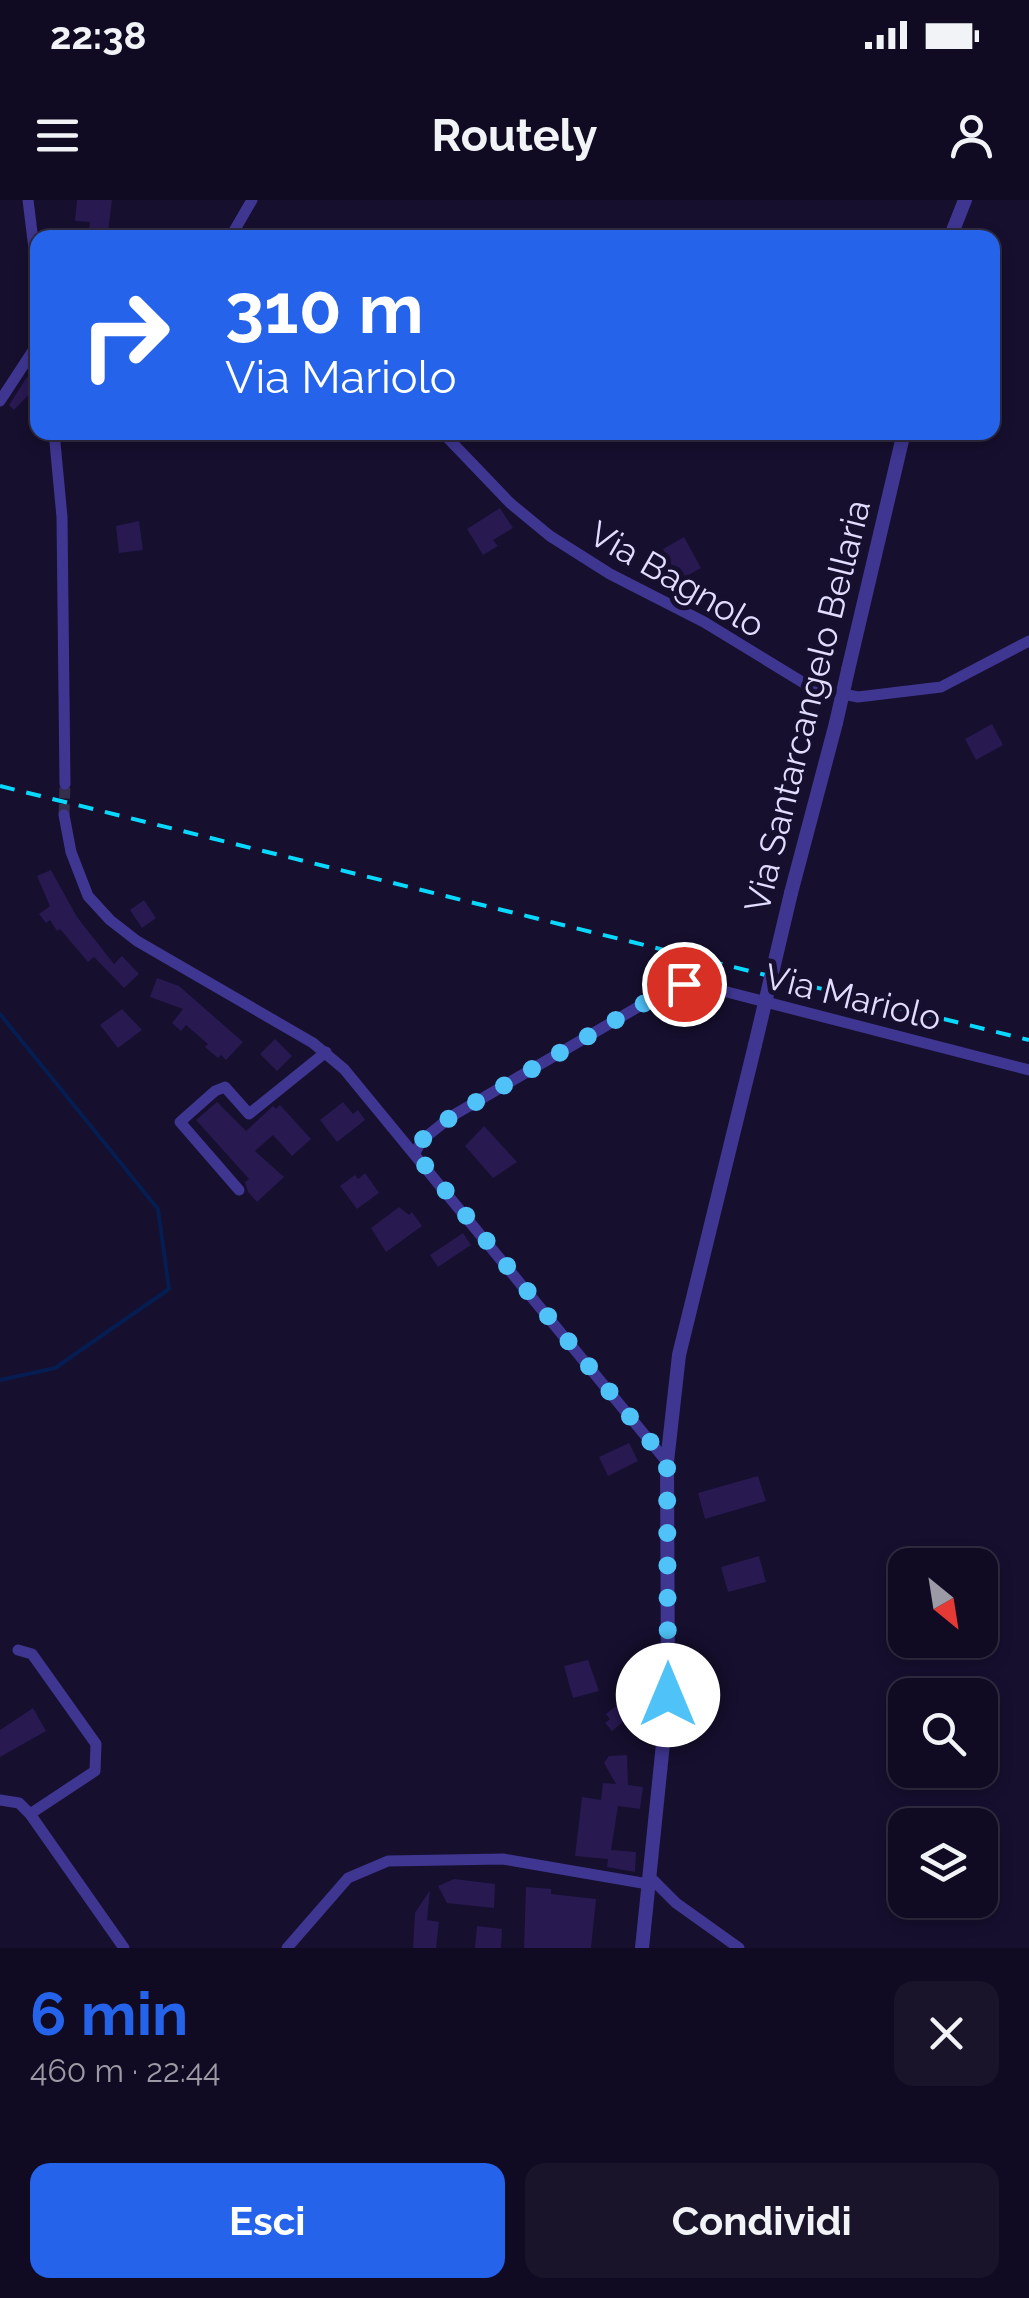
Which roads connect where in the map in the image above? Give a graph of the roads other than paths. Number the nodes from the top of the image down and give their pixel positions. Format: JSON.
{"nodes":[{"id":1,"x":28,"y":200,"type":"edge"},
{"id":2,"x":252,"y":200,"type":"edge"},
{"id":3,"x":965,"y":200,"type":"edge"},
{"id":4,"x":32,"y":230,"type":"edge"},
{"id":5,"x":235,"y":230,"type":"edge"},
{"id":6,"x":953,"y":230,"type":"edge"},
{"id":7,"x":30,"y":354,"type":"edge"},
{"id":8,"x":0,"y":401,"type":"edge"},
{"id":9,"x":55,"y":440,"type":"edge"},
{"id":10,"x":450,"y":440,"type":"edge"},
{"id":11,"x":902,"y":440,"type":"edge"},
{"id":12,"x":1029,"y":641,"type":"edge"},
{"id":13,"x":64,"y":784,"type":"tunnel mouth"},
{"id":14,"x":64,"y":814,"type":"tunnel mouth"},
{"id":15,"x":326,"y":1052,"type":"junction"},
{"id":16,"x":1029,"y":1070,"type":"edge"},
{"id":17,"x":415,"y":1153,"type":"junction"},
{"id":18,"x":239,"y":1190,"type":"dead end"},
{"id":19,"x":667,"y":1462,"type":"junction"},
{"id":20,"x":18,"y":1650,"type":"dead end"},
{"id":21,"x":0,"y":1800,"type":"edge"},
{"id":22,"x":30,"y":1814,"type":"junction"},
{"id":23,"x":649,"y":1880,"type":"junction"},
{"id":24,"x":124,"y":1948,"type":"edge"},
{"id":25,"x":287,"y":1948,"type":"edge"},
{"id":26,"x":642,"y":1948,"type":"edge"},
{"id":27,"x":740,"y":1948,"type":"edge"}],
"edges":[{"from":1,"to":4,"type":"street"},
{"from":2,"to":5,"type":"street"},
{"from":3,"to":6,"type":"street"},
{"from":7,"to":8,"type":"street"},
{"from":9,"to":13,"type":"street"},
{"from":10,"to":12,"type":"street","name":"Via Bagnolo"},
{"from":11,"to":19,"type":"street","name":"Via Santarcangelo Bellaria","bridge":true},
{"from":14,"to":15,"type":"street"},
{"from":15,"to":17,"type":"street"},
{"from":15,"to":18,"type":"street"},
{"from":16,"to":17,"type":"street","name":"Via Mariolo"},
{"from":17,"to":19,"type":"street"},
{"from":19,"to":23,"type":"street","name":"Via Santarcangelo Bellaria"},
{"from":20,"to":22,"type":"street"},
{"from":21,"to":22,"type":"street"},
{"from":22,"to":24,"type":"street"},
{"from":23,"to":25,"type":"street"},
{"from":23,"to":26,"type":"street","name":"Via Santarcangelo Bellaria"},
{"from":23,"to":27,"type":"street"}]}
